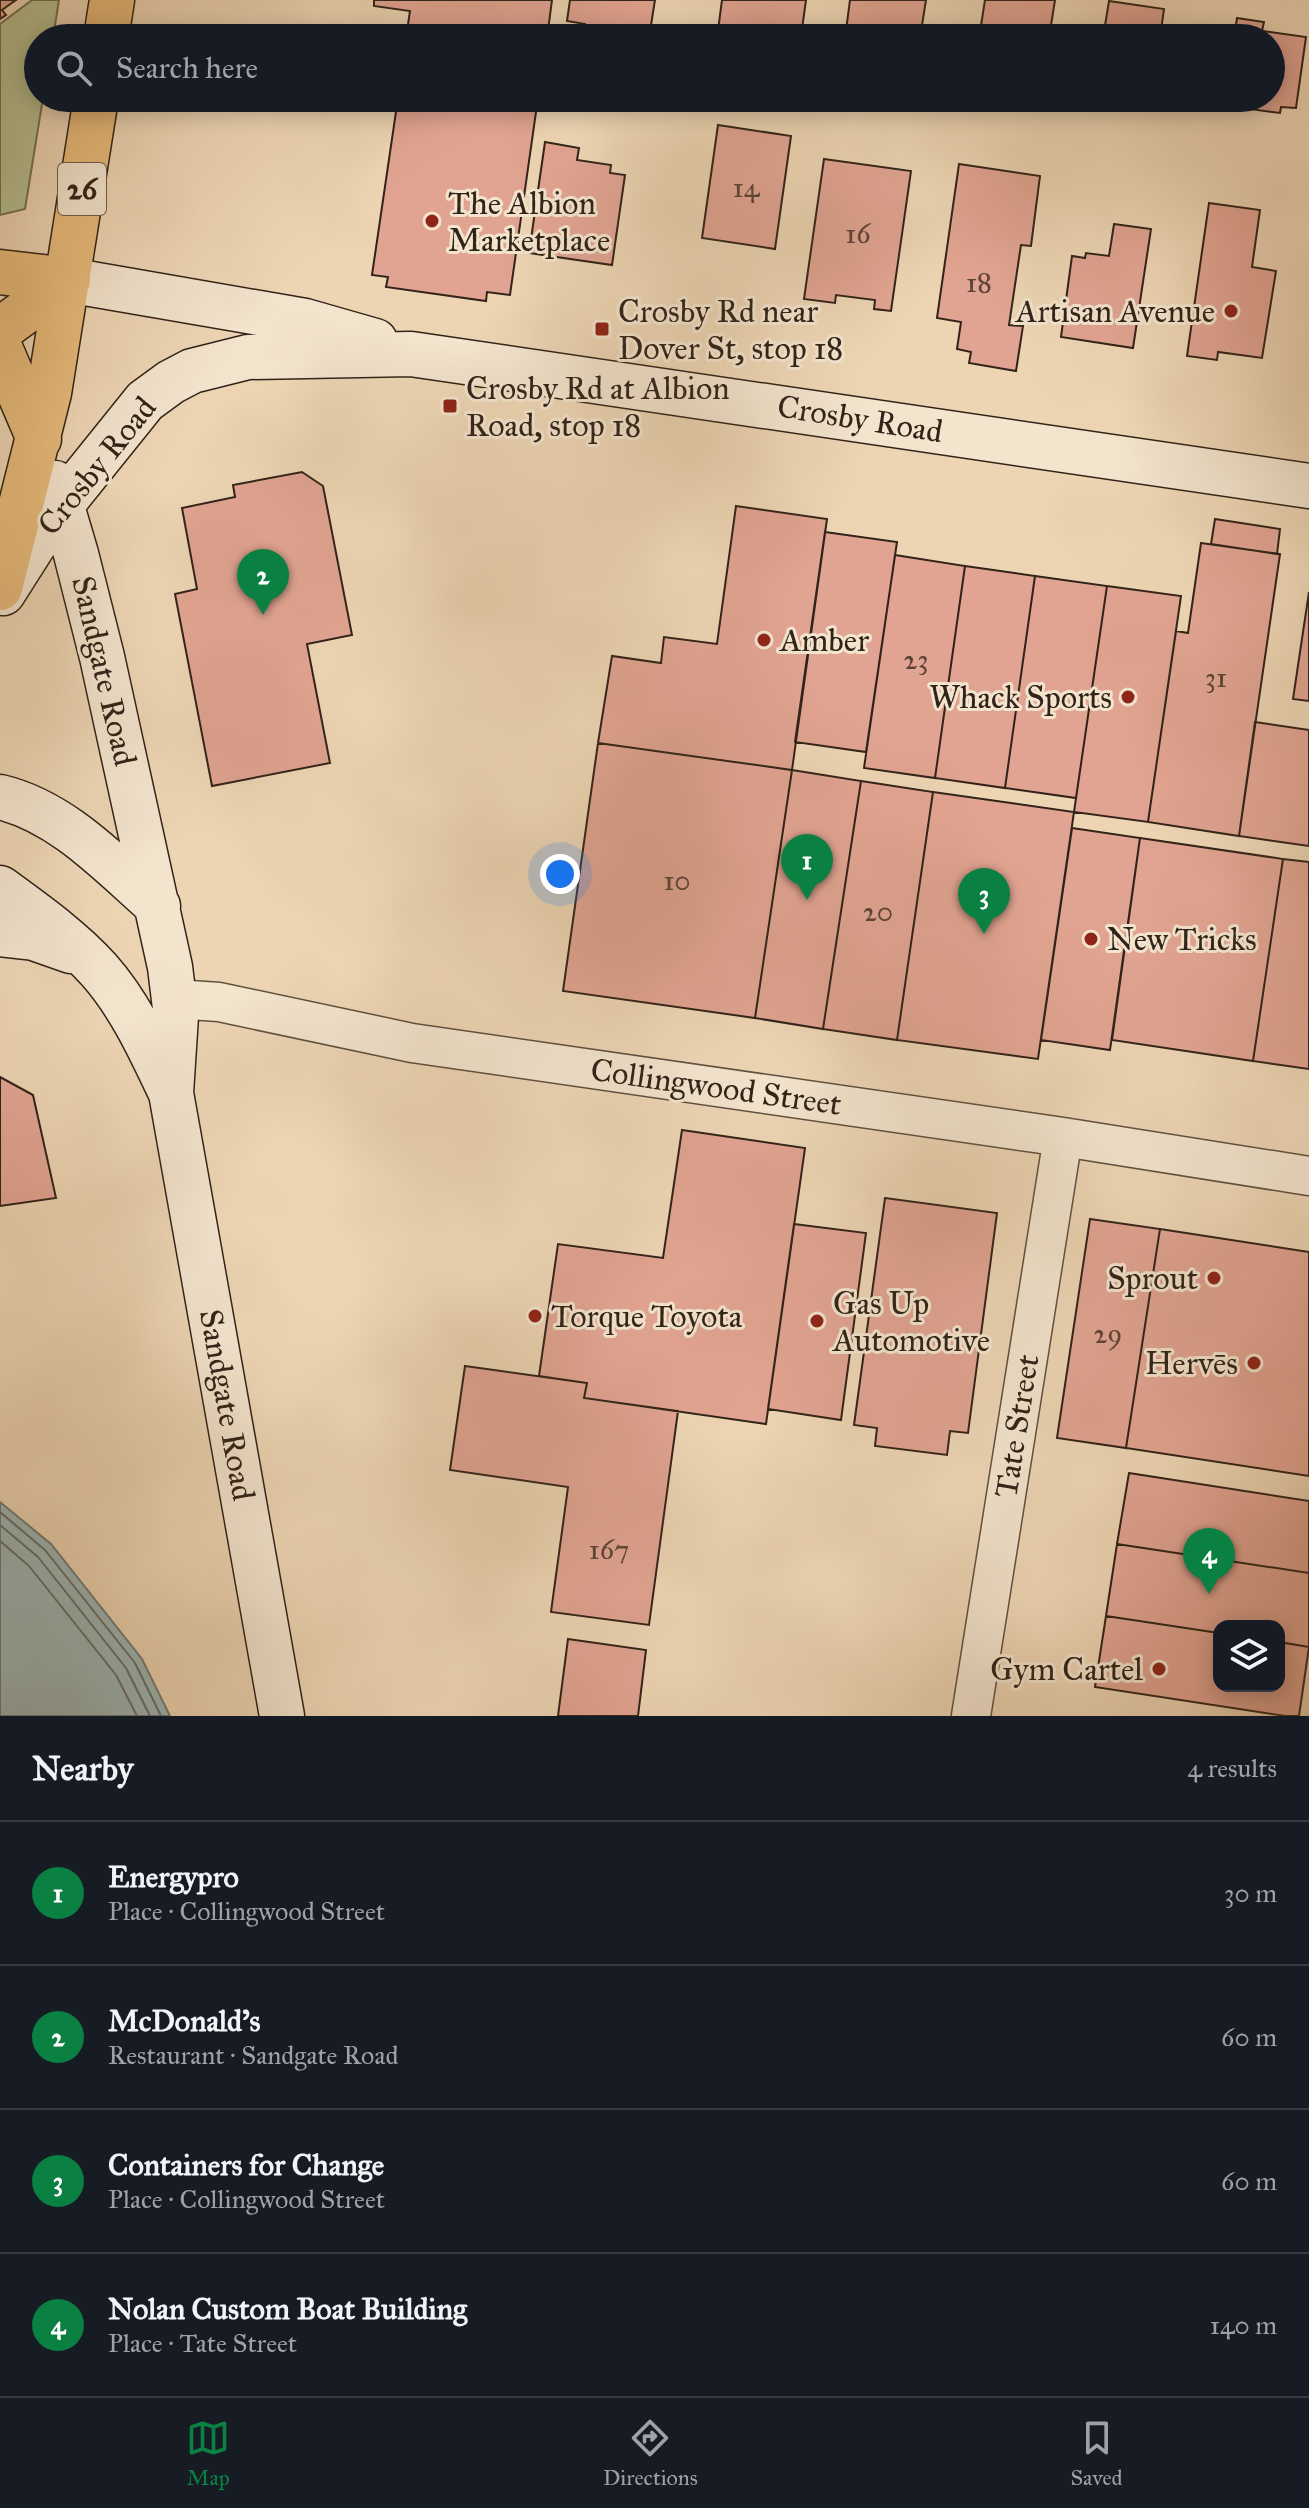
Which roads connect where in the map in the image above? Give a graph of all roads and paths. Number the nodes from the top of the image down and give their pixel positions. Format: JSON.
{"nodes":[{"id":1,"x":112,"y":0,"type":"edge"},
{"id":2,"x":108,"y":24,"type":"edge"},
{"id":3,"x":94,"y":112,"type":"edge"},
{"id":4,"x":0,"y":272,"type":"edge"},
{"id":5,"x":68,"y":280,"type":"junction"},
{"id":6,"x":0,"y":330,"type":"edge"},
{"id":7,"x":0,"y":348,"type":"edge"},
{"id":8,"x":411,"y":354,"type":"junction"},
{"id":9,"x":39,"y":439,"type":"junction"},
{"id":10,"x":1309,"y":486,"type":"edge"},
{"id":11,"x":62,"y":503,"type":"junction"},
{"id":12,"x":0,"y":588,"type":"edge"},
{"id":13,"x":0,"y":599,"type":"edge"},
{"id":14,"x":0,"y":797,"type":"edge"},
{"id":15,"x":0,"y":888,"type":"edge"},
{"id":16,"x":158,"y":906,"type":"junction"},
{"id":17,"x":0,"y":934,"type":"edge"},
{"id":18,"x":88,"y":958,"type":"junction"},
{"id":19,"x":175,"y":999,"type":"junction"},
{"id":20,"x":123,"y":1002,"type":"junction"},
{"id":21,"x":171,"y":1093,"type":"junction"},
{"id":22,"x":1063,"y":1137,"type":"junction"},
{"id":23,"x":1309,"y":1176,"type":"edge"},
{"id":24,"x":282,"y":1716,"type":"edge"},
{"id":25,"x":971,"y":1716,"type":"edge"}],
"edges":[{"from":1,"to":2,"type":"highway"},
{"from":3,"to":5,"type":"highway","number":"26"},
{"from":4,"to":5,"type":"highway"},
{"from":5,"to":6,"type":"highway"},
{"from":5,"to":8,"type":"main road","name":"Crosby Road"},
{"from":5,"to":9,"type":"highway","number":"26"},
{"from":7,"to":9,"type":"highway","name":"Sandgate Road"},
{"from":8,"to":10,"type":"main road","name":"Crosby Road"},
{"from":8,"to":11,"type":"main road","name":"Crosby Road"},
{"from":9,"to":11,"type":"main road","name":"Sandgate Road"},
{"from":9,"to":12,"type":"highway","number":"26"},
{"from":11,"to":13,"type":"main road","name":"Crosby Road"},
{"from":11,"to":16,"type":"main road","name":"Sandgate Road"},
{"from":14,"to":16,"type":"main road"},
{"from":15,"to":18,"type":"main road","name":"Sandgate Road"},
{"from":16,"to":19,"type":"main road","name":"Sandgate Road"},
{"from":17,"to":18,"type":"main road"},
{"from":18,"to":20,"type":"main road","name":"Sandgate Road"},
{"from":19,"to":20,"type":"main road","name":"Collingwood Street"},
{"from":19,"to":21,"type":"main road","name":"Sandgate Road"},
{"from":19,"to":22,"type":"street","name":"Collingwood Street"},
{"from":20,"to":21,"type":"main road","name":"Sandgate Road"},
{"from":21,"to":24,"type":"main road","name":"Sandgate Road"},
{"from":22,"to":23,"type":"street","name":"Collingwood Street"},
{"from":22,"to":25,"type":"street","name":"Tate Street"}]}
